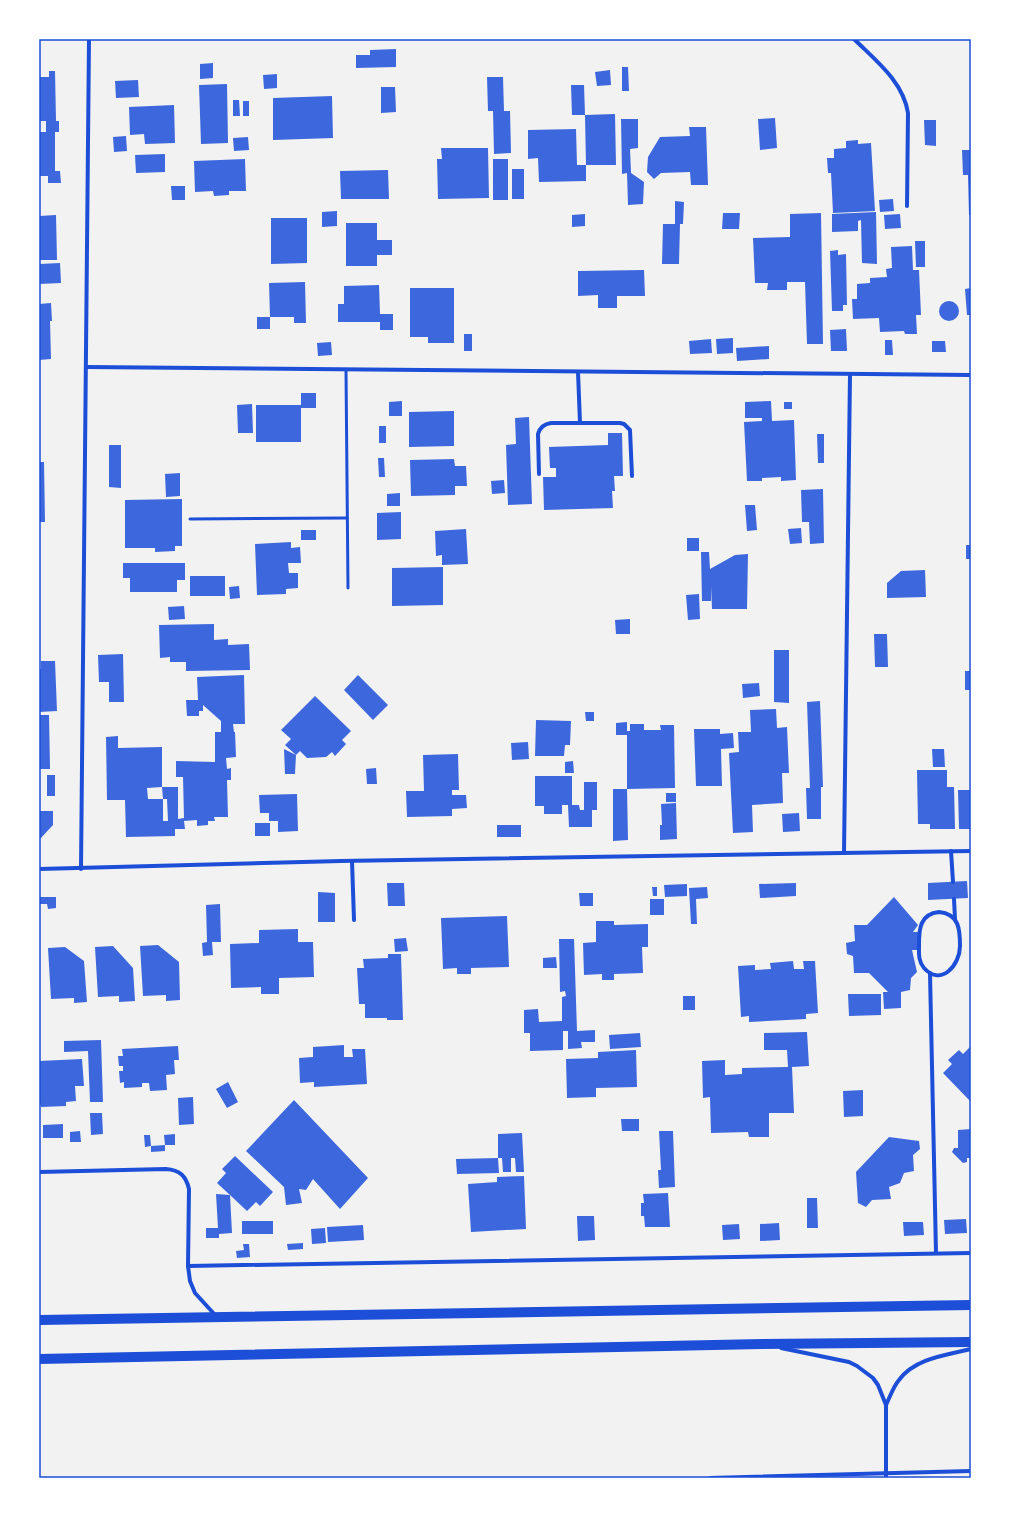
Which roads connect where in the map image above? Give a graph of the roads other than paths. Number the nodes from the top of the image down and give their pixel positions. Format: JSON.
{"nodes":[{"id":1,"x":89,"y":39,"type":"edge"},
{"id":2,"x":854,"y":39,"type":"edge"},
{"id":3,"x":907,"y":206,"type":"dead end"},
{"id":4,"x":86,"y":368,"type":"junction"},
{"id":5,"x":346,"y":370,"type":"junction"},
{"id":6,"x":578,"y":372,"type":"junction"},
{"id":7,"x":850,"y":374,"type":"junction"},
{"id":8,"x":971,"y":375,"type":"edge"},
{"id":9,"x":580,"y":423,"type":"junction"},
{"id":10,"x":539,"y":474,"type":"dead end"},
{"id":11,"x":632,"y":476,"type":"dead end"},
{"id":12,"x":347,"y":518,"type":"junction"},
{"id":13,"x":190,"y":519,"type":"dead end"},
{"id":14,"x":348,"y":588,"type":"dead end"},
{"id":15,"x":971,"y":850,"type":"edge"},
{"id":16,"x":951,"y":851,"type":"junction"},
{"id":17,"x":844,"y":853,"type":"junction"},
{"id":18,"x":352,"y":861,"type":"junction"},
{"id":19,"x":39,"y":869,"type":"edge"},
{"id":20,"x":81,"y":869,"type":"junction"},
{"id":21,"x":953,"y":882,"type":"dead end"},
{"id":22,"x":954,"y":899,"type":"dead end"},
{"id":23,"x":354,"y":920,"type":"dead end"},
{"id":24,"x":955,"y":920,"type":"junction"},
{"id":25,"x":930,"y":972,"type":"junction"},
{"id":26,"x":39,"y":1172,"type":"edge"},
{"id":27,"x":936,"y":1253,"type":"junction"},
{"id":28,"x":971,"y":1253,"type":"edge"},
{"id":29,"x":188,"y":1266,"type":"junction"},
{"id":30,"x":971,"y":1305,"type":"edge"},
{"id":31,"x":217,"y":1318,"type":"junction"},
{"id":32,"x":39,"y":1320,"type":"edge"},
{"id":33,"x":971,"y":1342,"type":"edge"},
{"id":34,"x":762,"y":1344,"type":"junction"},
{"id":35,"x":971,"y":1349,"type":"edge"},
{"id":36,"x":39,"y":1359,"type":"edge"},
{"id":37,"x":886,"y":1405,"type":"junction"},
{"id":38,"x":971,"y":1471,"type":"edge"},
{"id":39,"x":886,"y":1476,"type":"edge"},
{"id":40,"x":710,"y":1478,"type":"edge"}],
"edges":[{"from":1,"to":4,"type":"street"},
{"from":2,"to":3,"type":"street"},
{"from":4,"to":5,"type":"street"},
{"from":4,"to":20,"type":"street"},
{"from":5,"to":6,"type":"street"},
{"from":5,"to":12,"type":"lane"},
{"from":6,"to":7,"type":"street"},
{"from":6,"to":9,"type":"street"},
{"from":7,"to":8,"type":"street"},
{"from":7,"to":17,"type":"street"},
{"from":9,"to":10,"type":"street"},
{"from":9,"to":11,"type":"street"},
{"from":12,"to":13,"type":"lane"},
{"from":12,"to":14,"type":"lane"},
{"from":15,"to":16,"type":"street"},
{"from":16,"to":17,"type":"street"},
{"from":16,"to":21,"type":"street"},
{"from":17,"to":18,"type":"street"},
{"from":18,"to":20,"type":"street"},
{"from":18,"to":23,"type":"street"},
{"from":19,"to":20,"type":"street"},
{"from":22,"to":24,"type":"street"},
{"from":24,"to":25,"type":"street"},
{"from":24,"to":25,"type":"street"},
{"from":25,"to":27,"type":"street"},
{"from":26,"to":29,"type":"street"},
{"from":27,"to":28,"type":"street"},
{"from":27,"to":29,"type":"street"},
{"from":29,"to":31,"type":"street"},
{"from":30,"to":31,"type":"main road"},
{"from":31,"to":32,"type":"main road"},
{"from":33,"to":34,"type":"main road"},
{"from":34,"to":36,"type":"main road"},
{"from":34,"to":37,"type":"street"},
{"from":35,"to":37,"type":"street"},
{"from":37,"to":39,"type":"street"},
{"from":38,"to":39,"type":"street"},
{"from":39,"to":40,"type":"street"}]}
